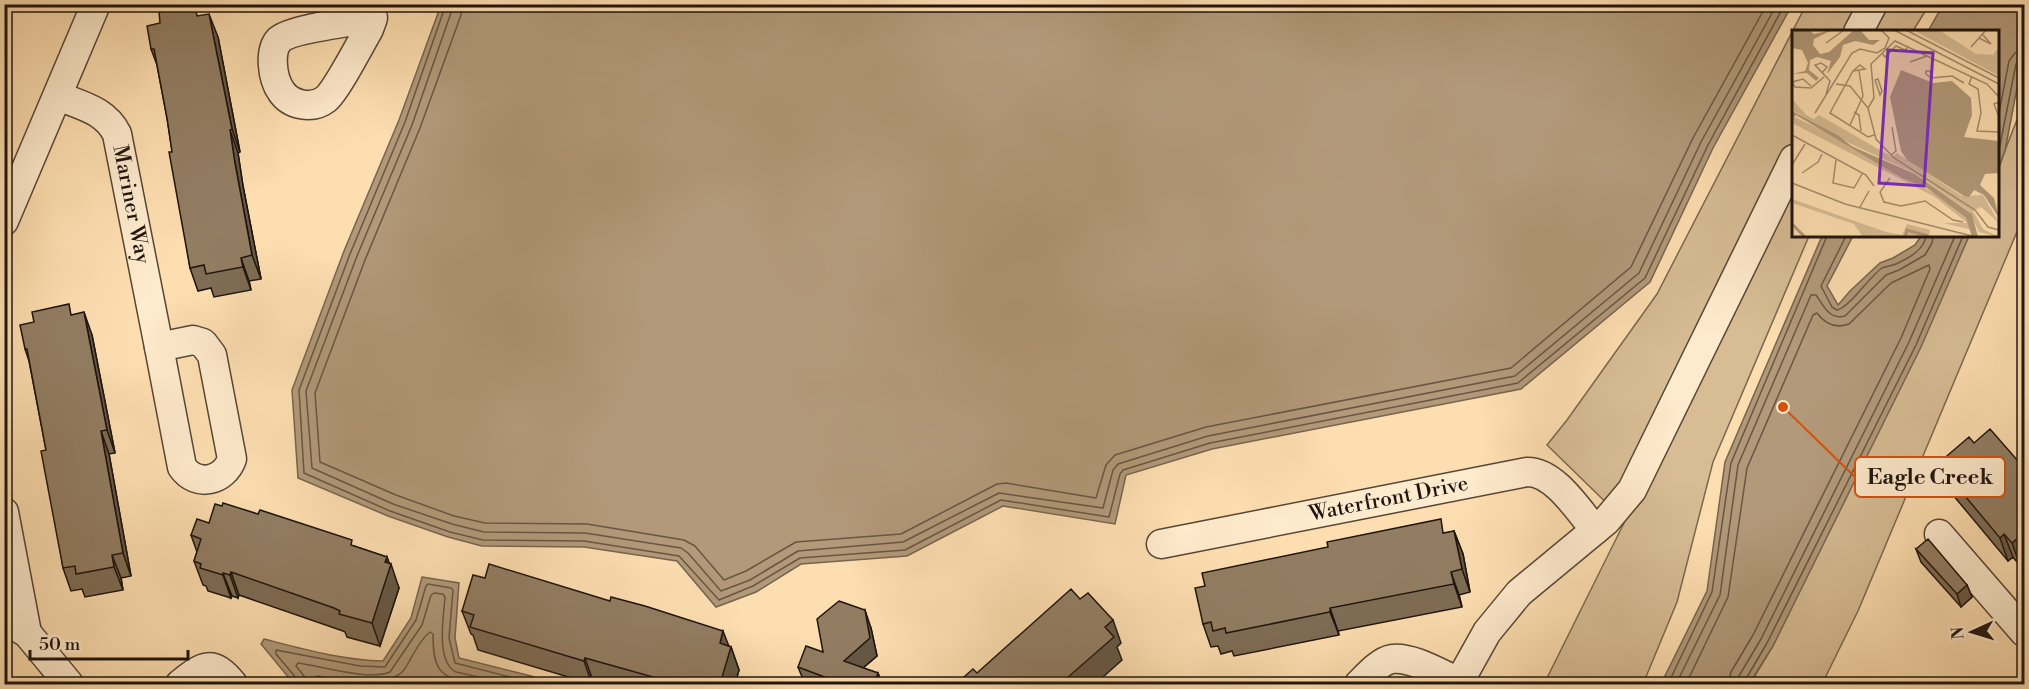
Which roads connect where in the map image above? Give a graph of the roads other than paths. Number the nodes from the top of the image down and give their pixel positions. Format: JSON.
{"nodes":[{"id":1,"x":96,"y":4,"type":"edge"},
{"id":2,"x":1873,"y":4,"type":"edge"},
{"id":3,"x":1859,"y":30,"type":"edge"},
{"id":4,"x":58,"y":96,"type":"junction"},
{"id":5,"x":1792,"y":163,"type":"edge"},
{"id":6,"x":4,"y":221,"type":"edge"},
{"id":7,"x":159,"y":347,"type":"dead end"},
{"id":8,"x":4,"y":512,"type":"edge"},
{"id":9,"x":1595,"y":530,"type":"junction"},
{"id":10,"x":1939,"y":534,"type":"dead end"},
{"id":11,"x":1161,"y":544,"type":"dead end"},
{"id":12,"x":16,"y":627,"type":"edge"},
{"id":13,"x":2025,"y":632,"type":"edge"},
{"id":14,"x":1458,"y":683,"type":"edge"},
{"id":15,"x":69,"y":684,"type":"edge"},
{"id":16,"x":180,"y":684,"type":"edge"},
{"id":17,"x":233,"y":684,"type":"edge"},
{"id":18,"x":1359,"y":684,"type":"edge"}],
"edges":[{"from":1,"to":4,"type":"street"},
{"from":2,"to":3,"type":"street"},
{"from":4,"to":6,"type":"street"},
{"from":4,"to":7,"type":"street","name":"Mariner Way"},
{"from":5,"to":9,"type":"street"},
{"from":8,"to":12,"type":"street"},
{"from":9,"to":11,"type":"street","name":"Waterfront Drive"},
{"from":9,"to":14,"type":"street"},
{"from":10,"to":13,"type":"street"},
{"from":12,"to":15,"type":"street"},
{"from":14,"to":18,"type":"street"},
{"from":16,"to":17,"type":"street"}]}
